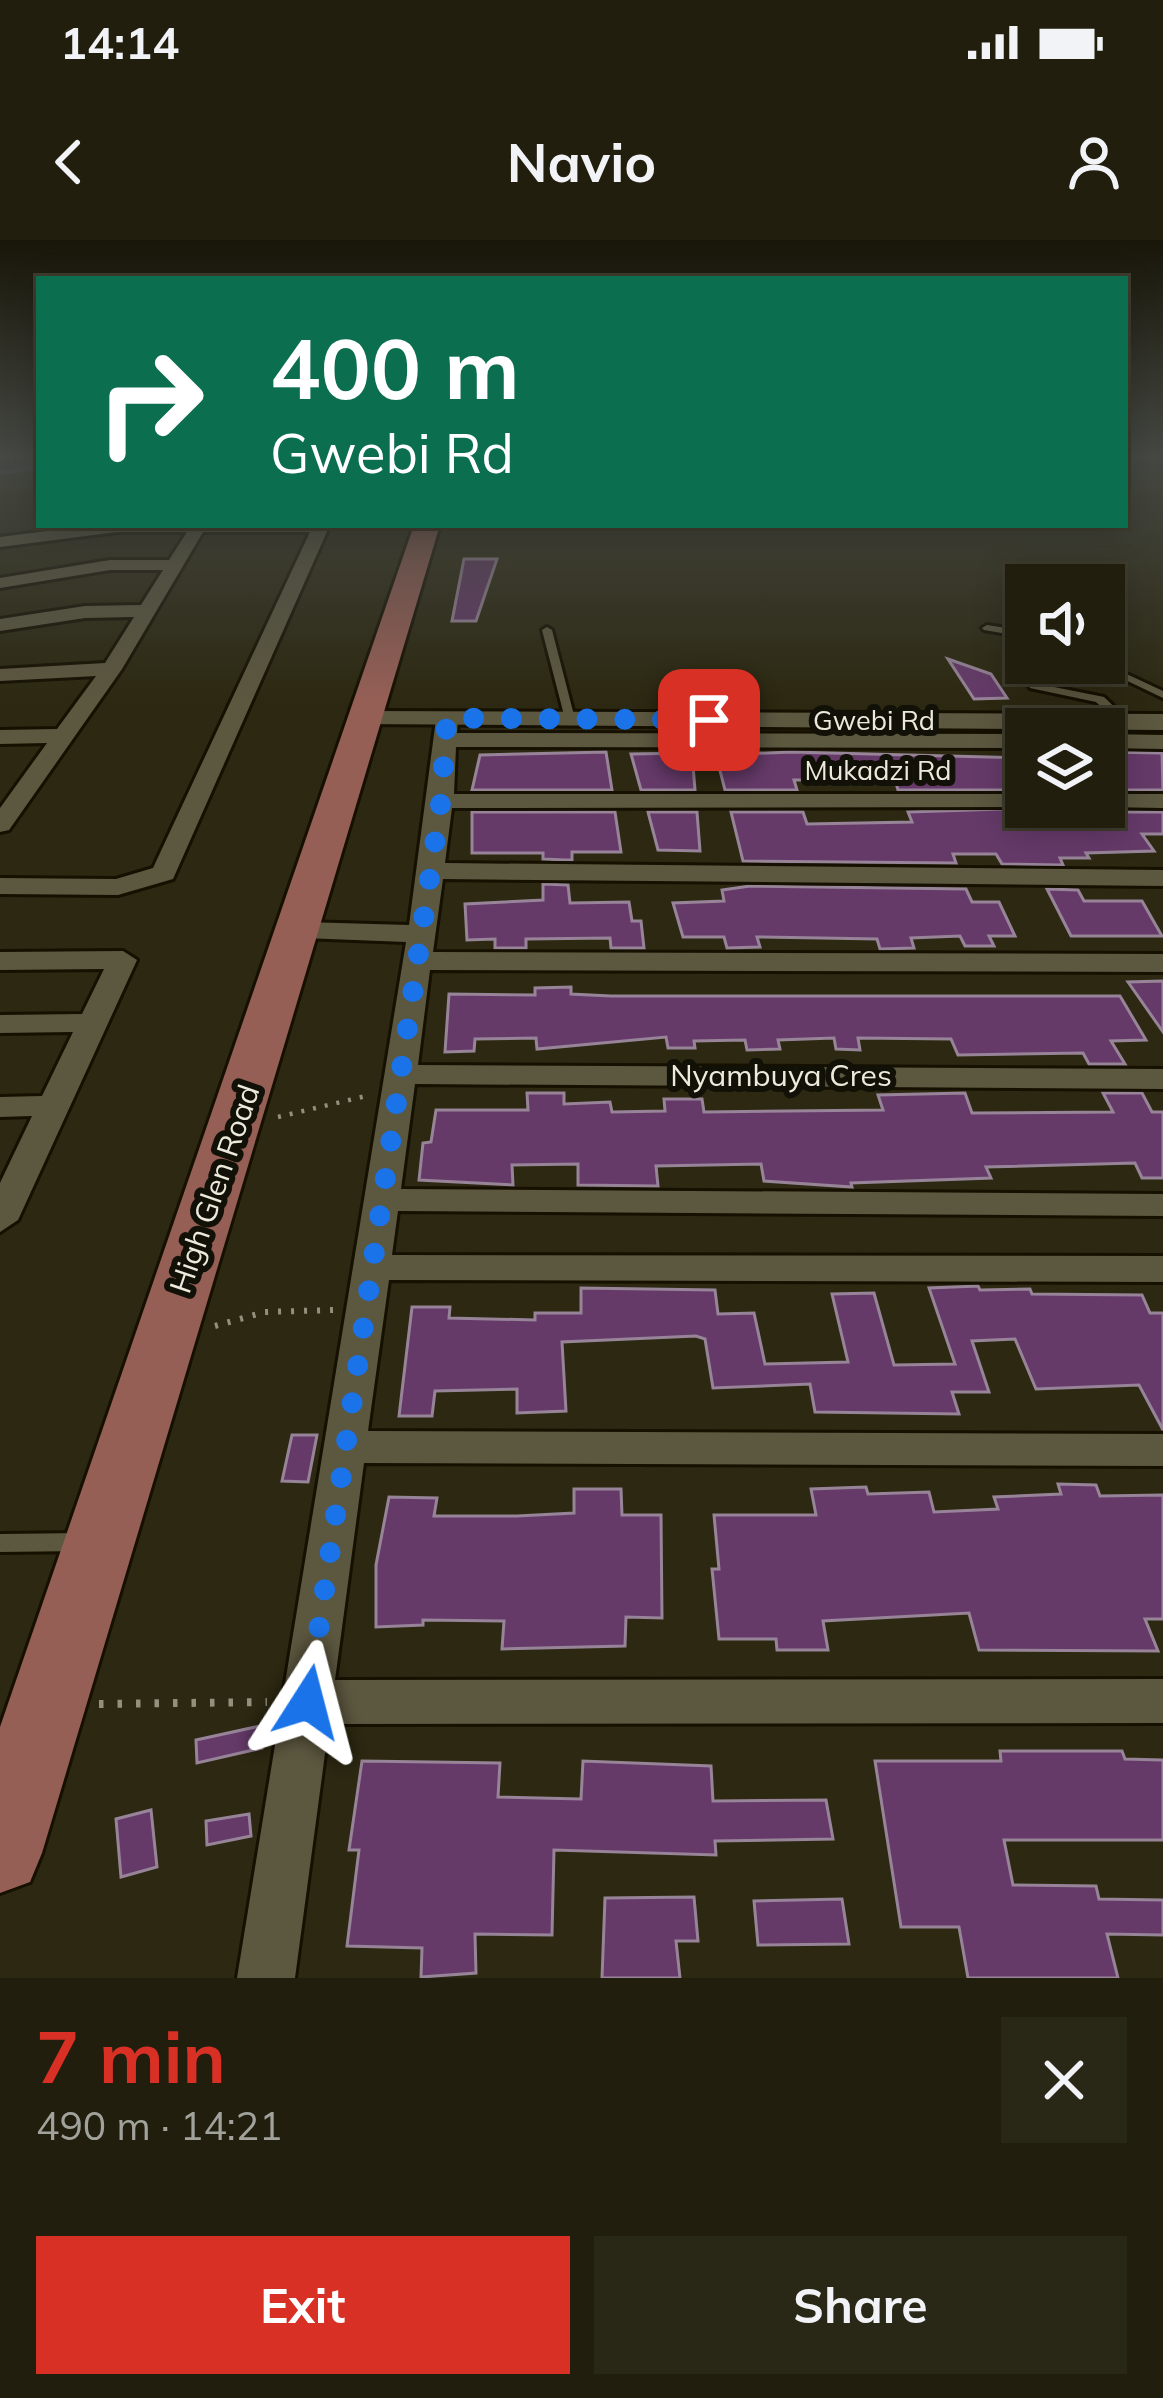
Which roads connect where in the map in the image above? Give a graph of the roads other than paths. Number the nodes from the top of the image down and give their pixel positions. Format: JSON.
{"nodes":[{"id":1,"x":190,"y":540,"type":"edge"},
{"id":2,"x":315,"y":540,"type":"edge"},
{"id":3,"x":422,"y":540,"type":"edge"},
{"id":4,"x":176,"y":565,"type":"junction"},
{"id":5,"x":0,"y":583,"type":"edge"},
{"id":6,"x":147,"y":611,"type":"junction"},
{"id":7,"x":0,"y":625,"type":"edge"},
{"id":8,"x":987,"y":628,"type":"dead end"},
{"id":9,"x":547,"y":630,"type":"dead end"},
{"id":10,"x":1005,"y":631,"type":"edge"},
{"id":11,"x":112,"y":669,"type":"junction"},
{"id":12,"x":0,"y":675,"type":"edge"},
{"id":13,"x":1125,"y":677,"type":"edge"},
{"id":14,"x":1034,"y":686,"type":"dead end"},
{"id":15,"x":1163,"y":695,"type":"edge"},
{"id":16,"x":1110,"y":708,"type":"edge"},
{"id":17,"x":369,"y":719,"type":"junction"},
{"id":18,"x":570,"y":719,"type":"junction"},
{"id":19,"x":1005,"y":721,"type":"edge"},
{"id":20,"x":1125,"y":722,"type":"edge"},
{"id":21,"x":1163,"y":722,"type":"edge"},
{"id":22,"x":446,"y":729,"type":"junction"},
{"id":23,"x":67,"y":736,"type":"junction"},
{"id":24,"x":0,"y":737,"type":"edge"},
{"id":25,"x":1005,"y":741,"type":"edge"},
{"id":26,"x":1125,"y":741,"type":"edge"},
{"id":27,"x":1163,"y":742,"type":"edge"},
{"id":28,"x":441,"y":801,"type":"junction"},
{"id":29,"x":1005,"y":801,"type":"edge"},
{"id":30,"x":1125,"y":801,"type":"edge"},
{"id":31,"x":1163,"y":801,"type":"edge"},
{"id":32,"x":2,"y":820,"type":"edge"},
{"id":33,"x":428,"y":871,"type":"junction"},
{"id":34,"x":1163,"y":878,"type":"edge"},
{"id":35,"x":0,"y":886,"type":"edge"},
{"id":36,"x":303,"y":930,"type":"junction"},
{"id":37,"x":417,"y":947,"type":"junction"},
{"id":38,"x":0,"y":961,"type":"edge"},
{"id":39,"x":1163,"y":963,"type":"edge"},
{"id":40,"x":93,"y":1023,"type":"junction"},
{"id":41,"x":0,"y":1024,"type":"edge"},
{"id":42,"x":1163,"y":1079,"type":"edge"},
{"id":43,"x":398,"y":1081,"type":"junction"},
{"id":44,"x":55,"y":1106,"type":"junction"},
{"id":45,"x":0,"y":1107,"type":"edge"},
{"id":46,"x":379,"y":1200,"type":"junction"},
{"id":47,"x":1163,"y":1205,"type":"edge"},
{"id":48,"x":1,"y":1214,"type":"edge"},
{"id":49,"x":371,"y":1267,"type":"junction"},
{"id":50,"x":1163,"y":1269,"type":"edge"},
{"id":51,"x":346,"y":1447,"type":"junction"},
{"id":52,"x":1163,"y":1450,"type":"edge"},
{"id":53,"x":95,"y":1541,"type":"junction"},
{"id":54,"x":0,"y":1543,"type":"edge"},
{"id":55,"x":1163,"y":1701,"type":"edge"},
{"id":56,"x":308,"y":1702,"type":"junction"},
{"id":57,"x":0,"y":1853,"type":"edge"},
{"id":58,"x":266,"y":1978,"type":"edge"}],
"edges":[{"from":1,"to":4,"type":"street"},
{"from":2,"to":35,"type":"street"},
{"from":3,"to":17,"type":"main road","name":"High Glen Road"},
{"from":4,"to":5,"type":"street"},
{"from":4,"to":6,"type":"street"},
{"from":6,"to":7,"type":"street"},
{"from":6,"to":11,"type":"street"},
{"from":8,"to":10,"type":"lane"},
{"from":9,"to":18,"type":"lane"},
{"from":11,"to":12,"type":"street"},
{"from":11,"to":23,"type":"street"},
{"from":13,"to":15,"type":"lane"},
{"from":14,"to":16,"type":"lane"},
{"from":17,"to":22,"type":"street","name":"Gwebi Rd"},
{"from":17,"to":36,"type":"main road","name":"High Glen Road"},
{"from":18,"to":19,"type":"street","name":"Gwebi Rd"},
{"from":18,"to":22,"type":"street","name":"Gwebi Rd"},
{"from":20,"to":21,"type":"street","name":"Gwebi Rd"},
{"from":22,"to":25,"type":"street"},
{"from":22,"to":28,"type":"street"},
{"from":23,"to":24,"type":"street"},
{"from":23,"to":32,"type":"street"},
{"from":26,"to":27,"type":"street"},
{"from":28,"to":29,"type":"street","name":"Mukadzi Rd"},
{"from":28,"to":33,"type":"street"},
{"from":30,"to":31,"type":"street"},
{"from":33,"to":34,"type":"street"},
{"from":33,"to":37,"type":"street"},
{"from":36,"to":37,"type":"street"},
{"from":36,"to":53,"type":"main road","name":"High Glen Road"},
{"from":37,"to":39,"type":"street"},
{"from":37,"to":43,"type":"street"},
{"from":38,"to":40,"type":"street"},
{"from":40,"to":41,"type":"street"},
{"from":40,"to":44,"type":"street"},
{"from":42,"to":43,"type":"street","name":"Nyambuya Cres"},
{"from":43,"to":46,"type":"street"},
{"from":44,"to":45,"type":"street"},
{"from":44,"to":48,"type":"street"},
{"from":46,"to":47,"type":"street"},
{"from":46,"to":49,"type":"street"},
{"from":49,"to":50,"type":"street"},
{"from":49,"to":51,"type":"street"},
{"from":51,"to":52,"type":"street"},
{"from":51,"to":56,"type":"street"},
{"from":53,"to":54,"type":"lane"},
{"from":53,"to":57,"type":"main road","name":"High Glen Road"},
{"from":55,"to":56,"type":"street"},
{"from":56,"to":58,"type":"street"}]}
